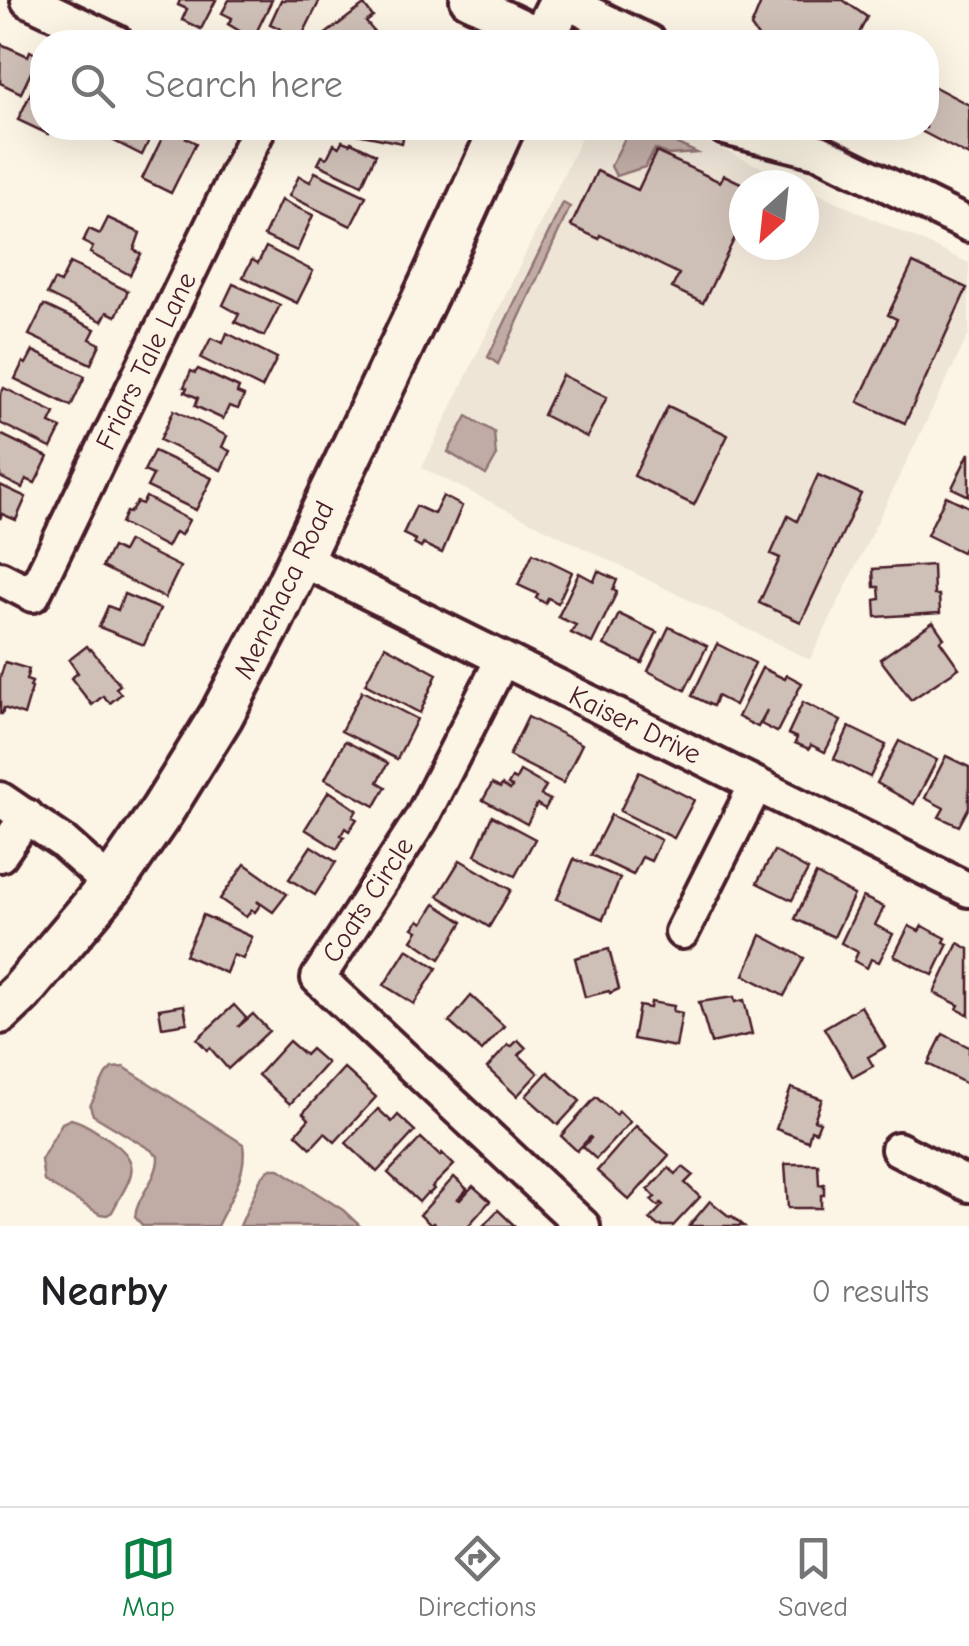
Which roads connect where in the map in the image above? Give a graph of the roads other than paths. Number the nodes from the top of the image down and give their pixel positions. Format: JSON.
{"nodes":[{"id":1,"x":28,"y":0,"type":"edge"},
{"id":2,"x":468,"y":0,"type":"edge"},
{"id":3,"x":553,"y":24,"type":"edge"},
{"id":4,"x":91,"y":30,"type":"edge"},
{"id":5,"x":585,"y":30,"type":"edge"},
{"id":6,"x":253,"y":140,"type":"edge"},
{"id":7,"x":497,"y":140,"type":"edge"},
{"id":8,"x":772,"y":140,"type":"edge"},
{"id":9,"x":806,"y":140,"type":"edge"},
{"id":10,"x":820,"y":152,"type":"junction"},
{"id":11,"x":969,"y":225,"type":"edge"},
{"id":12,"x":301,"y":559,"type":"junction"},
{"id":13,"x":0,"y":578,"type":"edge"},
{"id":14,"x":502,"y":660,"type":"junction"},
{"id":15,"x":756,"y":785,"type":"junction"},
{"id":16,"x":13,"y":807,"type":"edge"},
{"id":17,"x":0,"y":855,"type":"edge"},
{"id":18,"x":111,"y":886,"type":"junction"},
{"id":19,"x":969,"y":890,"type":"edge"},
{"id":20,"x":682,"y":932,"type":"dead end"},
{"id":21,"x":0,"y":1012,"type":"edge"},
{"id":22,"x":898,"y":1149,"type":"dead end"},
{"id":23,"x":969,"y":1185,"type":"edge"},
{"id":24,"x":583,"y":1226,"type":"edge"}],
"edges":[{"from":1,"to":4,"type":"street"},
{"from":2,"to":3,"type":"street"},
{"from":3,"to":5,"type":"street"},
{"from":6,"to":13,"type":"street","name":"Friars Tale Lane"},
{"from":7,"to":12,"type":"main road","name":"Menchaca Road"},
{"from":8,"to":10,"type":"street"},
{"from":9,"to":10,"type":"street"},
{"from":10,"to":11,"type":"street"},
{"from":12,"to":14,"type":"street","name":"Kaiser Drive"},
{"from":12,"to":18,"type":"main road","name":"Menchaca Road"},
{"from":14,"to":15,"type":"street","name":"Kaiser Drive"},
{"from":14,"to":24,"type":"street","name":"Coats Circle"},
{"from":15,"to":19,"type":"street","name":"Kaiser Drive"},
{"from":15,"to":20,"type":"street"},
{"from":16,"to":17,"type":"street"},
{"from":16,"to":18,"type":"street"},
{"from":18,"to":21,"type":"main road","name":"Menchaca Road"},
{"from":22,"to":23,"type":"street"}]}
